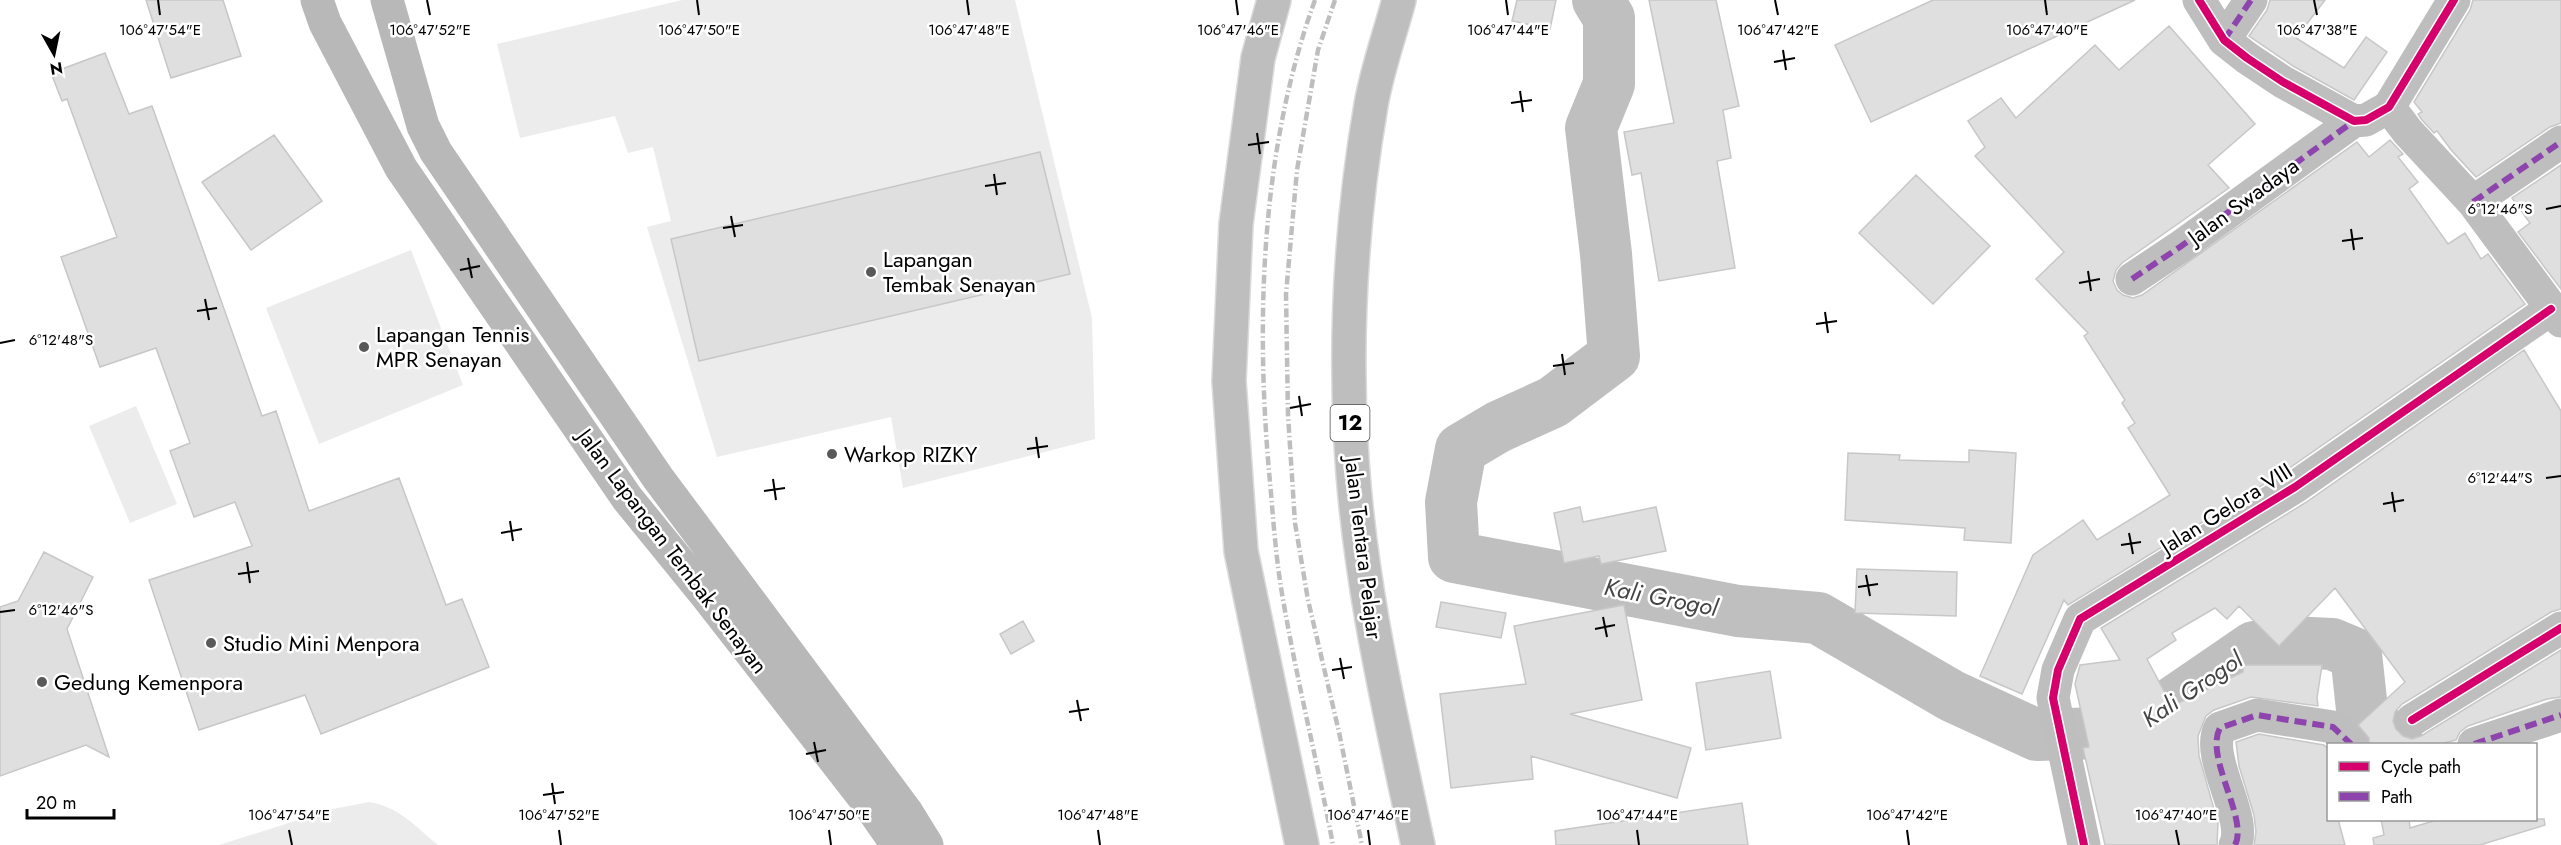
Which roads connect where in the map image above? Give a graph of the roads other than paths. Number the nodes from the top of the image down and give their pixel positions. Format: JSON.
{"nodes":[{"id":1,"x":317,"y":0,"type":"edge"},
{"id":2,"x":387,"y":0,"type":"edge"},
{"id":3,"x":1274,"y":0,"type":"edge"},
{"id":4,"x":1399,"y":0,"type":"edge"},
{"id":5,"x":2199,"y":0,"type":"edge"},
{"id":6,"x":2251,"y":0,"type":"edge"},
{"id":7,"x":2454,"y":0,"type":"edge"},
{"id":8,"x":2224,"y":40,"type":"junction"},
{"id":9,"x":2389,"y":107,"type":"junction"},
{"id":10,"x":2354,"y":121,"type":"junction"},
{"id":11,"x":2561,"y":142,"type":"edge"},
{"id":12,"x":2473,"y":202,"type":"junction"},
{"id":13,"x":2132,"y":279,"type":"dead end"},
{"id":14,"x":2556,"y":315,"type":"edge"},
{"id":15,"x":2561,"y":628,"type":"edge"},
{"id":16,"x":2561,"y":715,"type":"edge"},
{"id":17,"x":2412,"y":720,"type":"dead end"},
{"id":18,"x":2350,"y":743,"type":"edge"},
{"id":19,"x":2477,"y":743,"type":"edge"},
{"id":20,"x":897,"y":845,"type":"edge"},
{"id":21,"x":927,"y":845,"type":"edge"},
{"id":22,"x":1302,"y":845,"type":"edge"},
{"id":23,"x":1418,"y":845,"type":"edge"},
{"id":24,"x":2084,"y":845,"type":"edge"},
{"id":25,"x":2235,"y":845,"type":"edge"}],
"edges":[{"from":1,"to":20,"type":"main road","name":"Jalan Lapangan Tembak Senayan"},
{"from":2,"to":21,"type":"main road","name":"Jalan Lapangan Tembak Senayan"},
{"from":3,"to":22,"type":"main road"},
{"from":4,"to":23,"type":"main road","name":"Jalan Tentara Pelajar","number":"12"},
{"from":5,"to":8,"type":"main road"},
{"from":6,"to":8,"type":"main road"},
{"from":7,"to":9,"type":"main road"},
{"from":8,"to":10,"type":"main road"},
{"from":9,"to":10,"type":"main road","name":"Jalan Swadaya"},
{"from":9,"to":12,"type":"main road"},
{"from":10,"to":13,"type":"main road","name":"Jalan Swadaya"},
{"from":11,"to":12,"type":"main road"},
{"from":12,"to":14,"type":"main road"},
{"from":14,"to":24,"type":"main road","name":"Jalan Gelora VIII"},
{"from":15,"to":17,"type":"main road"},
{"from":16,"to":19,"type":"main road"},
{"from":18,"to":25,"type":"main road"}]}
